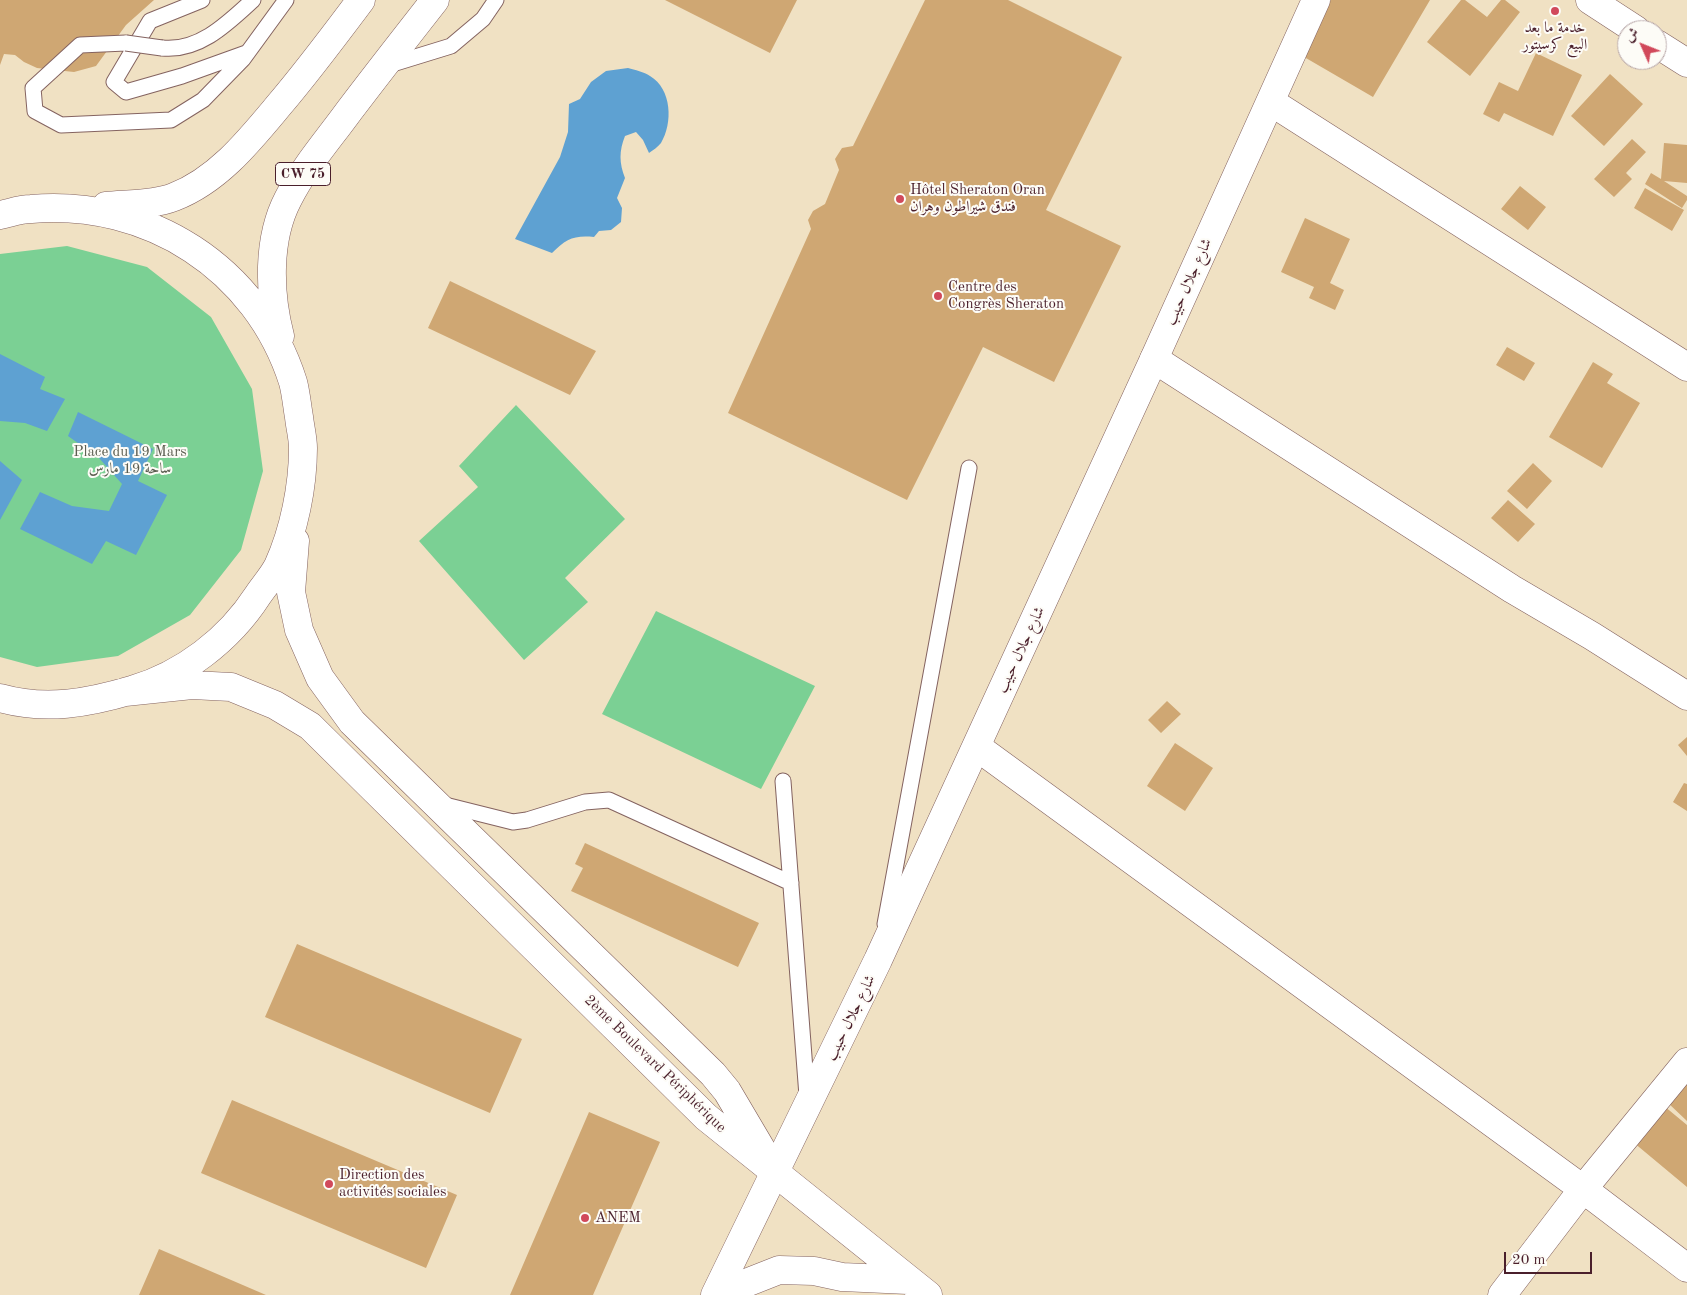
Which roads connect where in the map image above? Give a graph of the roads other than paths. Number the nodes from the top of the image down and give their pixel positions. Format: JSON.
{"nodes":[{"id":1,"x":202,"y":0,"type":"edge"},
{"id":2,"x":253,"y":0,"type":"edge"},
{"id":3,"x":286,"y":0,"type":"edge"},
{"id":4,"x":361,"y":0,"type":"edge"},
{"id":5,"x":435,"y":0,"type":"edge"},
{"id":6,"x":496,"y":0,"type":"edge"},
{"id":7,"x":1316,"y":0,"type":"edge"},
{"id":8,"x":1590,"y":0,"type":"edge"},
{"id":9,"x":1621,"y":20,"type":"edge"},
{"id":10,"x":1667,"y":50,"type":"edge"},
{"id":11,"x":246,"y":53,"type":"junction"},
{"id":12,"x":1687,"y":63,"type":"edge"},
{"id":13,"x":382,"y":67,"type":"junction"},
{"id":14,"x":1271,"y":102,"type":"junction"},
{"id":15,"x":78,"y":208,"type":"junction"},
{"id":16,"x":0,"y":215,"type":"edge"},
{"id":17,"x":1154,"y":359,"type":"junction"},
{"id":18,"x":1687,"y":367,"type":"edge"},
{"id":19,"x":293,"y":384,"type":"junction"},
{"id":20,"x":969,"y":468,"type":"dead end"},
{"id":21,"x":297,"y":511,"type":"junction"},
{"id":22,"x":125,"y":692,"type":"junction"},
{"id":23,"x":1687,"y":696,"type":"edge"},
{"id":24,"x":0,"y":698,"type":"edge"},
{"id":25,"x":37,"y":704,"type":"junction"},
{"id":26,"x":0,"y":713,"type":"edge"},
{"id":27,"x":977,"y":747,"type":"junction"},
{"id":28,"x":783,"y":781,"type":"dead end"},
{"id":29,"x":433,"y":802,"type":"junction"},
{"id":30,"x":792,"y":883,"type":"junction"},
{"id":31,"x":878,"y":960,"type":"junction"},
{"id":32,"x":1687,"y":1062,"type":"edge"},
{"id":33,"x":808,"y":1107,"type":"junction"},
{"id":34,"x":775,"y":1171,"type":"junction"},
{"id":35,"x":1582,"y":1189,"type":"junction"},
{"id":36,"x":1687,"y":1268,"type":"edge"},
{"id":37,"x":918,"y":1287,"type":"edge"},
{"id":38,"x":715,"y":1295,"type":"edge"},
{"id":39,"x":729,"y":1295,"type":"edge"},
{"id":40,"x":1502,"y":1295,"type":"edge"}],
"edges":[{"from":1,"to":11,"type":"lane"},
{"from":2,"to":11,"type":"lane","bridge":true},
{"from":3,"to":11,"type":"lane"},
{"from":4,"to":15,"type":"street"},
{"from":5,"to":13,"type":"street","number":"CW 75"},
{"from":6,"to":13,"type":"lane"},
{"from":7,"to":14,"type":"street","name":"شارع جلال حبيب"},
{"from":8,"to":9,"type":"street"},
{"from":10,"to":12,"type":"street"},
{"from":13,"to":19,"type":"street","number":"CW 75"},
{"from":14,"to":17,"type":"street","name":"شارع جلال حبيب"},
{"from":14,"to":18,"type":"street"},
{"from":15,"to":16,"type":"street"},
{"from":15,"to":19,"type":"street"},
{"from":17,"to":23,"type":"street"},
{"from":17,"to":27,"type":"street","name":"شارع جلال حبيب"},
{"from":19,"to":21,"type":"street"},
{"from":20,"to":31,"type":"lane"},
{"from":21,"to":22,"type":"street"},
{"from":21,"to":29,"type":"street","name":"2ème Boulevard Périphérique"},
{"from":22,"to":25,"type":"street"},
{"from":22,"to":34,"type":"street","name":"2ème Boulevard Périphérique"},
{"from":24,"to":25,"type":"street"},
{"from":25,"to":26,"type":"street"},
{"from":27,"to":31,"type":"street","name":"شارع جلال حبيب"},
{"from":27,"to":35,"type":"street"},
{"from":28,"to":30,"type":"lane"},
{"from":29,"to":30,"type":"lane"},
{"from":29,"to":34,"type":"street","name":"2ème Boulevard Périphérique"},
{"from":30,"to":33,"type":"lane"},
{"from":31,"to":33,"type":"street","name":"شارع جلال حبيب"},
{"from":32,"to":35,"type":"street"},
{"from":33,"to":34,"type":"street","name":"شارع جلال حبيب"},
{"from":34,"to":37,"type":"street"},
{"from":34,"to":38,"type":"street","name":"شارع جلال حبيب"},
{"from":35,"to":36,"type":"street"},
{"from":35,"to":40,"type":"street"},
{"from":37,"to":39,"type":"street"}]}
